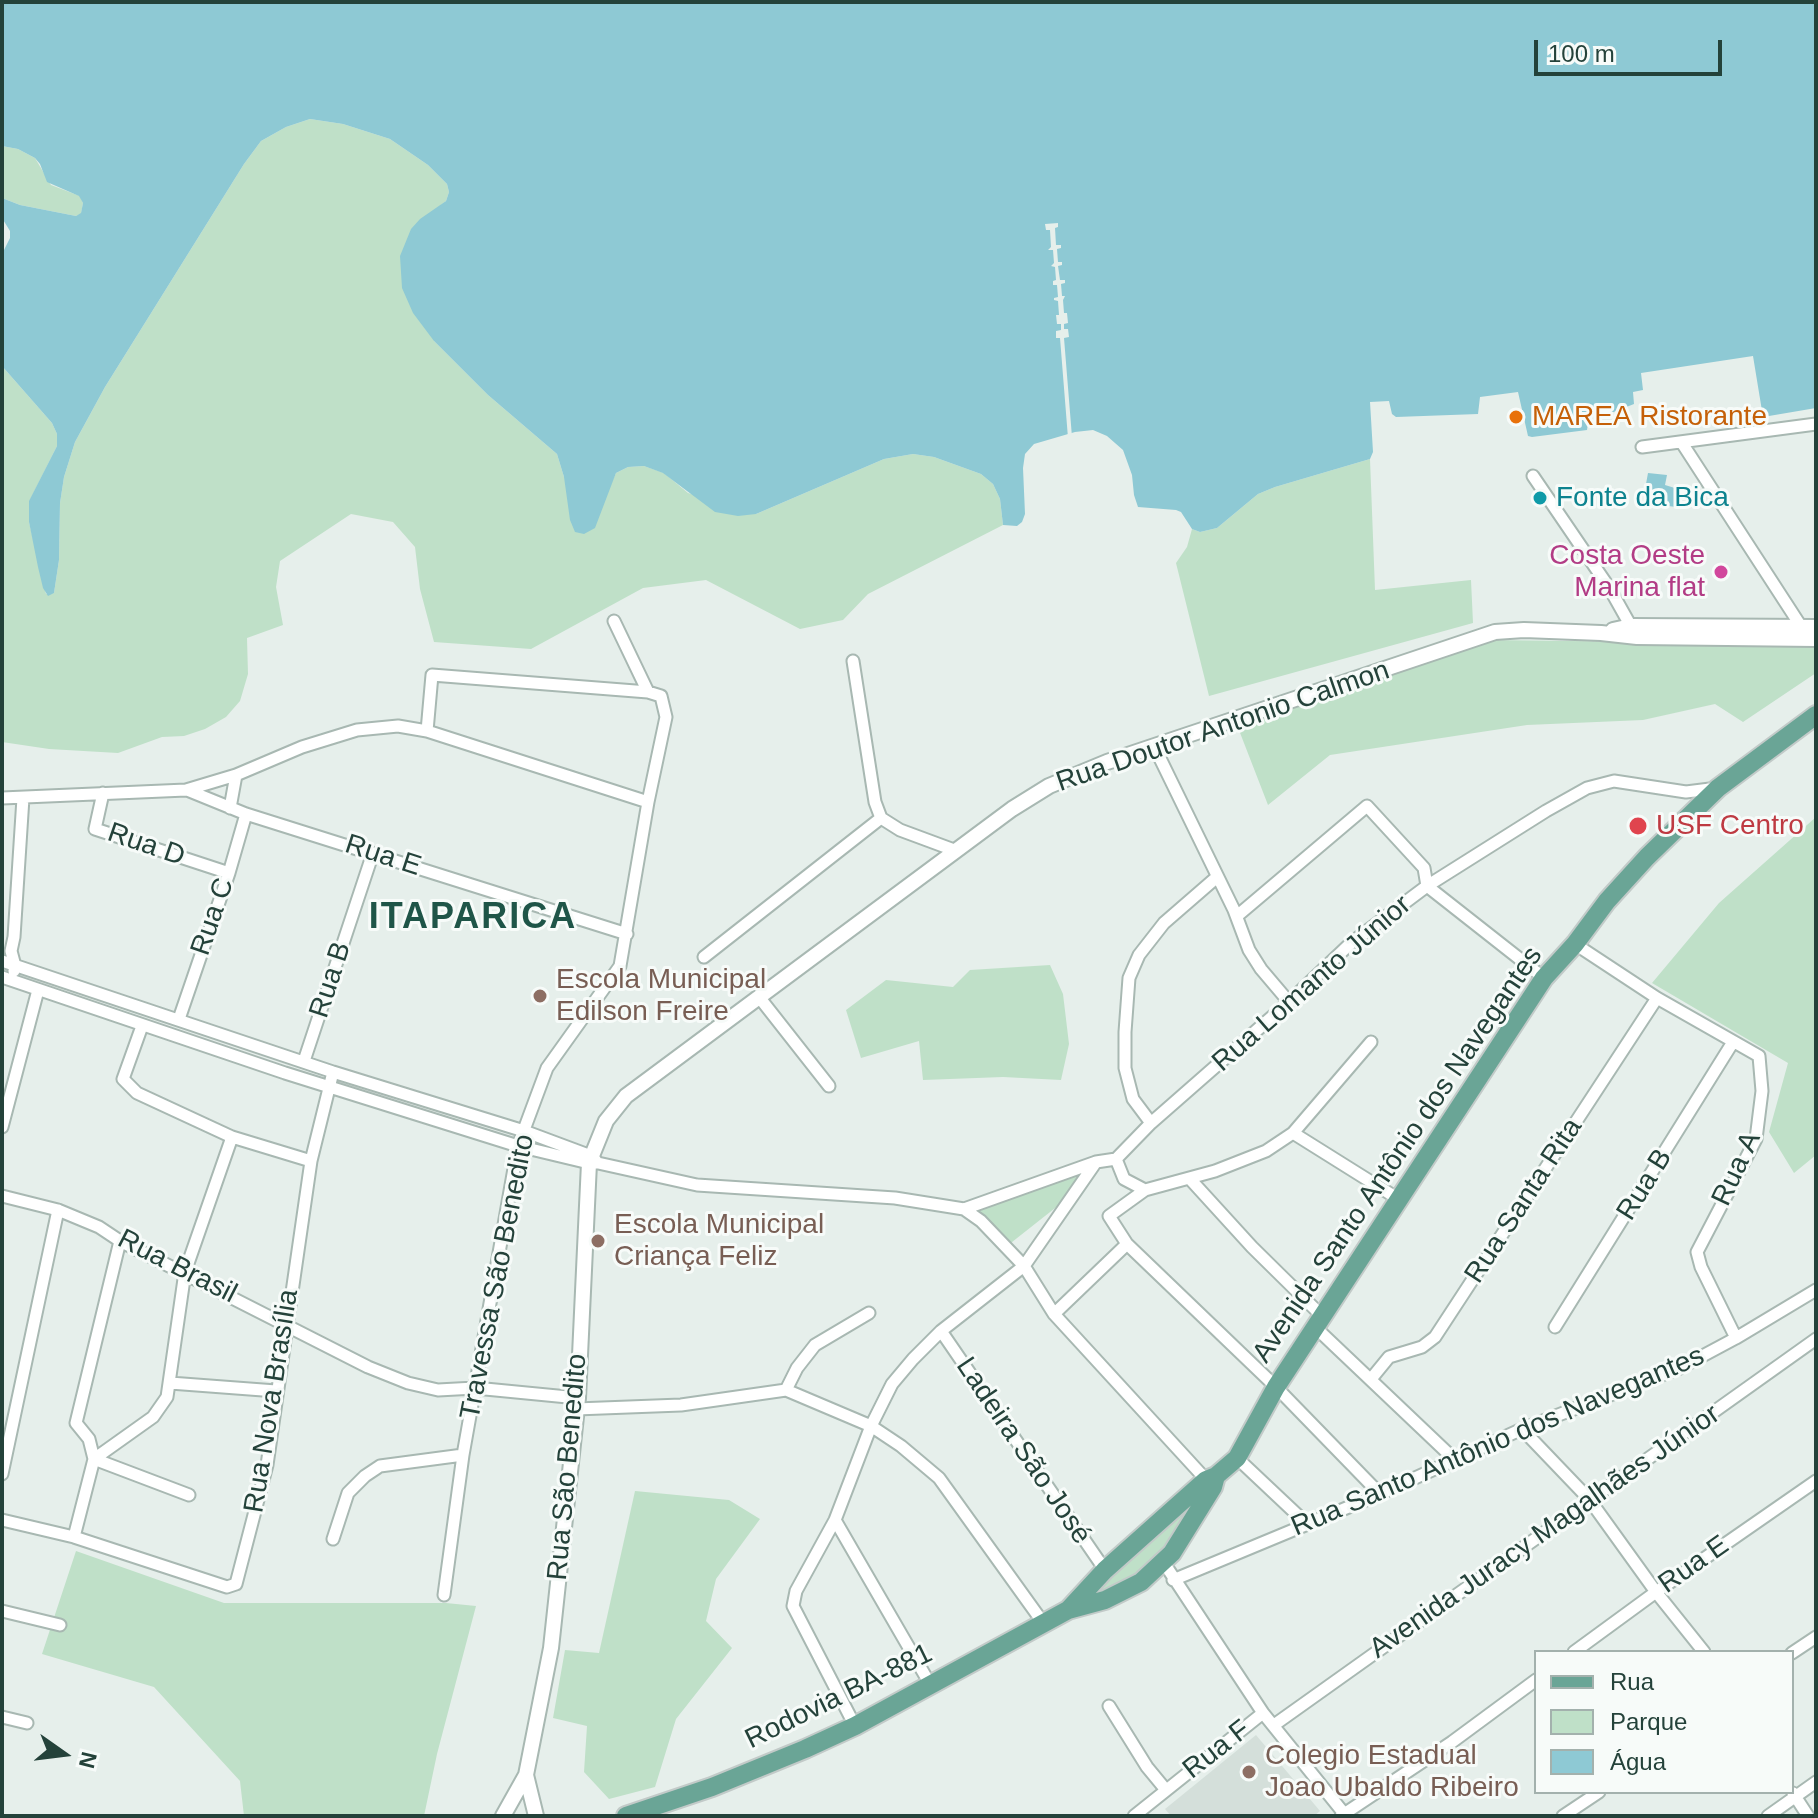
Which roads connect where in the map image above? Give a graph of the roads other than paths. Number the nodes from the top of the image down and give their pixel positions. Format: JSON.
{"nodes":[{"id":1,"x":1816,"y":424,"type":"edge"},
{"id":2,"x":1682,"y":443,"type":"junction"},
{"id":3,"x":1642,"y":447,"type":"dead end"},
{"id":4,"x":1533,"y":476,"type":"dead end"},
{"id":5,"x":614,"y":621,"type":"dead end"},
{"id":6,"x":1634,"y":632,"type":"junction"},
{"id":7,"x":1811,"y":633,"type":"edge"},
{"id":8,"x":853,"y":661,"type":"dead end"},
{"id":9,"x":648,"y":692,"type":"junction"},
{"id":10,"x":1816,"y":715,"type":"edge"},
{"id":11,"x":427,"y":731,"type":"junction"},
{"id":12,"x":1154,"y":746,"type":"junction"},
{"id":13,"x":236,"y":775,"type":"junction"},
{"id":14,"x":1718,"y":788,"type":"junction"},
{"id":15,"x":186,"y":790,"type":"junction"},
{"id":16,"x":103,"y":793,"type":"junction"},
{"id":17,"x":2,"y":798,"type":"edge"},
{"id":18,"x":23,"y":798,"type":"junction"},
{"id":19,"x":648,"y":802,"type":"junction"},
{"id":20,"x":230,"y":808,"type":"junction"},
{"id":21,"x":246,"y":814,"type":"junction"},
{"id":22,"x":881,"y":818,"type":"junction"},
{"id":23,"x":954,"y":850,"type":"junction"},
{"id":24,"x":373,"y":853,"type":"junction"},
{"id":25,"x":229,"y":873,"type":"junction"},
{"id":26,"x":1217,"y":877,"type":"junction"},
{"id":27,"x":1427,"y":886,"type":"junction"},
{"id":28,"x":1237,"y":916,"type":"junction"},
{"id":29,"x":627,"y":934,"type":"junction"},
{"id":30,"x":14,"y":937,"type":"junction"},
{"id":31,"x":2,"y":942,"type":"edge"},
{"id":32,"x":1575,"y":944,"type":"junction"},
{"id":33,"x":704,"y":957,"type":"dead end"},
{"id":34,"x":2,"y":961,"type":"edge"},
{"id":35,"x":15,"y":966,"type":"junction"},
{"id":36,"x":1544,"y":978,"type":"junction"},
{"id":37,"x":6,"y":979,"type":"edge"},
{"id":38,"x":38,"y":990,"type":"junction"},
{"id":39,"x":759,"y":997,"type":"junction"},
{"id":40,"x":1657,"y":998,"type":"junction"},
{"id":41,"x":1289,"y":1002,"type":"junction"},
{"id":42,"x":129,"y":1004,"type":"junction"},
{"id":43,"x":179,"y":1019,"type":"junction"},
{"id":44,"x":124,"y":1020,"type":"junction"},
{"id":45,"x":142,"y":1026,"type":"junction"},
{"id":46,"x":234,"y":1039,"type":"junction"},
{"id":47,"x":1371,"y":1042,"type":"dead end"},
{"id":48,"x":1733,"y":1042,"type":"junction"},
{"id":49,"x":229,"y":1054,"type":"junction"},
{"id":50,"x":304,"y":1061,"type":"junction"},
{"id":51,"x":333,"y":1072,"type":"junction"},
{"id":52,"x":329,"y":1086,"type":"junction"},
{"id":53,"x":829,"y":1086,"type":"dead end"},
{"id":54,"x":1151,"y":1123,"type":"junction"},
{"id":55,"x":2,"y":1127,"type":"edge"},
{"id":56,"x":524,"y":1131,"type":"junction"},
{"id":57,"x":1293,"y":1133,"type":"junction"},
{"id":58,"x":232,"y":1137,"type":"junction"},
{"id":59,"x":518,"y":1146,"type":"junction"},
{"id":60,"x":1116,"y":1159,"type":"junction"},
{"id":61,"x":311,"y":1161,"type":"junction"},
{"id":62,"x":592,"y":1161,"type":"junction"},
{"id":63,"x":1096,"y":1162,"type":"junction"},
{"id":64,"x":1190,"y":1179,"type":"junction"},
{"id":65,"x":1145,"y":1190,"type":"junction"},
{"id":66,"x":2,"y":1196,"type":"edge"},
{"id":67,"x":1400,"y":1200,"type":"junction"},
{"id":68,"x":964,"y":1209,"type":"junction"},
{"id":69,"x":58,"y":1210,"type":"junction"},
{"id":70,"x":120,"y":1241,"type":"junction"},
{"id":71,"x":1127,"y":1244,"type":"junction"},
{"id":72,"x":1024,"y":1266,"type":"junction"},
{"id":73,"x":185,"y":1272,"type":"junction"},
{"id":74,"x":1816,"y":1290,"type":"edge"},
{"id":75,"x":869,"y":1313,"type":"dead end"},
{"id":76,"x":1054,"y":1314,"type":"junction"},
{"id":77,"x":1319,"y":1322,"type":"junction"},
{"id":78,"x":286,"y":1323,"type":"junction"},
{"id":79,"x":1555,"y":1327,"type":"dead end"},
{"id":80,"x":941,"y":1331,"type":"junction"},
{"id":81,"x":1736,"y":1338,"type":"junction"},
{"id":82,"x":1816,"y":1339,"type":"edge"},
{"id":83,"x":1371,"y":1379,"type":"junction"},
{"id":84,"x":170,"y":1383,"type":"junction"},
{"id":85,"x":1276,"y":1387,"type":"junction"},
{"id":86,"x":475,"y":1388,"type":"junction"},
{"id":87,"x":786,"y":1390,"type":"junction"},
{"id":88,"x":276,"y":1391,"type":"junction"},
{"id":89,"x":577,"y":1404,"type":"junction"},
{"id":90,"x":871,"y":1426,"type":"junction"},
{"id":91,"x":1522,"y":1429,"type":"junction"},
{"id":92,"x":463,"y":1455,"type":"junction"},
{"id":93,"x":1237,"y":1458,"type":"junction"},
{"id":94,"x":94,"y":1459,"type":"junction"},
{"id":95,"x":1454,"y":1459,"type":"junction"},
{"id":96,"x":2,"y":1474,"type":"edge"},
{"id":97,"x":1212,"y":1481,"type":"junction"},
{"id":98,"x":1816,"y":1481,"type":"edge"},
{"id":99,"x":1380,"y":1494,"type":"junction"},
{"id":100,"x":189,"y":1495,"type":"dead end"},
{"id":101,"x":1589,"y":1499,"type":"junction"},
{"id":102,"x":2,"y":1520,"type":"edge"},
{"id":103,"x":835,"y":1520,"type":"junction"},
{"id":104,"x":1306,"y":1523,"type":"junction"},
{"id":105,"x":74,"y":1537,"type":"junction"},
{"id":106,"x":333,"y":1539,"type":"dead end"},
{"id":107,"x":1164,"y":1563,"type":"junction"},
{"id":108,"x":1105,"y":1570,"type":"junction"},
{"id":109,"x":1173,"y":1580,"type":"junction"},
{"id":110,"x":1656,"y":1592,"type":"junction"},
{"id":111,"x":444,"y":1595,"type":"dead end"},
{"id":112,"x":1068,"y":1610,"type":"junction"},
{"id":113,"x":2,"y":1611,"type":"edge"},
{"id":114,"x":1044,"y":1624,"type":"junction"},
{"id":115,"x":60,"y":1625,"type":"dead end"},
{"id":116,"x":1816,"y":1637,"type":"edge"},
{"id":117,"x":1577,"y":1650,"type":"edge"},
{"id":118,"x":1702,"y":1650,"type":"edge"},
{"id":119,"x":1794,"y":1652,"type":"edge"},
{"id":120,"x":1534,"y":1681,"type":"edge"},
{"id":121,"x":930,"y":1684,"type":"junction"},
{"id":122,"x":1109,"y":1706,"type":"dead end"},
{"id":123,"x":1263,"y":1713,"type":"junction"},
{"id":124,"x":2,"y":1717,"type":"edge"},
{"id":125,"x":27,"y":1723,"type":"dead end"},
{"id":126,"x":1274,"y":1725,"type":"junction"},
{"id":127,"x":855,"y":1726,"type":"junction"},
{"id":128,"x":526,"y":1775,"type":"junction"},
{"id":129,"x":1816,"y":1782,"type":"edge"},
{"id":130,"x":1166,"y":1790,"type":"junction"},
{"id":131,"x":1794,"y":1793,"type":"edge"},
{"id":132,"x":1596,"y":1794,"type":"edge"},
{"id":133,"x":1793,"y":1794,"type":"edge"},
{"id":134,"x":1344,"y":1815,"type":"edge"},
{"id":135,"x":503,"y":1816,"type":"edge"},
{"id":136,"x":536,"y":1816,"type":"edge"},
{"id":137,"x":626,"y":1816,"type":"edge"},
{"id":138,"x":1134,"y":1816,"type":"edge"},
{"id":139,"x":1563,"y":1816,"type":"edge"},
{"id":140,"x":1768,"y":1816,"type":"edge"},
{"id":141,"x":1808,"y":1816,"type":"edge"}],
"edges":[{"from":1,"to":2,"type":"street"},
{"from":2,"to":3,"type":"street"},
{"from":2,"to":7,"type":"street"},
{"from":4,"to":6,"type":"street"},
{"from":5,"to":9,"type":"street","name":"Travessa São Benedito"},
{"from":6,"to":7,"type":"street","name":"Rua Doutor Antonio Calmon"},
{"from":6,"to":12,"type":"street","name":"Rua Doutor Antonio Calmon"},
{"from":8,"to":22,"type":"street"},
{"from":9,"to":11,"type":"street"},
{"from":9,"to":19,"type":"street","name":"Travessa São Benedito"},
{"from":10,"to":14,"type":"main road","name":"Avenida Santo Antônio dos Navegantes"},
{"from":11,"to":13,"type":"street"},
{"from":11,"to":19,"type":"street"},
{"from":12,"to":23,"type":"street","name":"Rua Doutor Antonio Calmon"},
{"from":12,"to":26,"type":"street"},
{"from":13,"to":15,"type":"street"},
{"from":13,"to":20,"type":"street"},
{"from":14,"to":27,"type":"street","name":"Rua Lomanto Júnior"},
{"from":14,"to":32,"type":"main road","name":"Avenida Santo Antônio dos Navegantes"},
{"from":15,"to":16,"type":"street"},
{"from":15,"to":20,"type":"street","name":"Rua E"},
{"from":16,"to":18,"type":"street"},
{"from":16,"to":25,"type":"street","name":"Rua D"},
{"from":17,"to":18,"type":"street"},
{"from":18,"to":30,"type":"street"},
{"from":19,"to":29,"type":"street","name":"Travessa São Benedito"},
{"from":20,"to":21,"type":"street","name":"Rua E"},
{"from":21,"to":24,"type":"street","name":"Rua E"},
{"from":21,"to":25,"type":"street","name":"Rua C"},
{"from":22,"to":23,"type":"street"},
{"from":22,"to":33,"type":"street"},
{"from":23,"to":39,"type":"street","name":"Rua Doutor Antonio Calmon"},
{"from":24,"to":29,"type":"street","name":"Rua E"},
{"from":24,"to":50,"type":"street","name":"Rua B"},
{"from":25,"to":43,"type":"street","name":"Rua C"},
{"from":26,"to":28,"type":"street"},
{"from":26,"to":54,"type":"street"},
{"from":27,"to":28,"type":"street"},
{"from":27,"to":36,"type":"street"},
{"from":27,"to":41,"type":"street","name":"Rua Lomanto Júnior"},
{"from":28,"to":41,"type":"street"},
{"from":29,"to":56,"type":"street","name":"Travessa São Benedito"},
{"from":30,"to":31,"type":"street"},
{"from":30,"to":35,"type":"street"},
{"from":32,"to":36,"type":"main road","name":"Avenida Santo Antônio dos Navegantes"},
{"from":32,"to":40,"type":"street","name":"Rua A"},
{"from":34,"to":35,"type":"street"},
{"from":35,"to":37,"type":"street"},
{"from":35,"to":42,"type":"street"},
{"from":36,"to":67,"type":"main road","name":"Avenida Santo Antônio dos Navegantes"},
{"from":37,"to":38,"type":"street"},
{"from":38,"to":44,"type":"street"},
{"from":38,"to":55,"type":"street"},
{"from":39,"to":53,"type":"street"},
{"from":39,"to":62,"type":"street","name":"Rua Doutor Antonio Calmon"},
{"from":40,"to":48,"type":"street","name":"Rua A"},
{"from":40,"to":83,"type":"street","name":"Rua Santa Rita"},
{"from":41,"to":54,"type":"street","name":"Rua Lomanto Júnior"},
{"from":42,"to":43,"type":"street"},
{"from":42,"to":44,"type":"street"},
{"from":43,"to":46,"type":"street"},
{"from":44,"to":45,"type":"street"},
{"from":45,"to":49,"type":"street"},
{"from":45,"to":58,"type":"street"},
{"from":46,"to":49,"type":"street"},
{"from":46,"to":50,"type":"street"},
{"from":47,"to":57,"type":"street"},
{"from":48,"to":79,"type":"street","name":"Rua B"},
{"from":48,"to":81,"type":"street","name":"Rua A"},
{"from":49,"to":52,"type":"street"},
{"from":50,"to":51,"type":"street"},
{"from":51,"to":52,"type":"street","name":"Rua Nova Brasília"},
{"from":51,"to":56,"type":"street"},
{"from":52,"to":59,"type":"street"},
{"from":52,"to":61,"type":"street","name":"Rua Nova Brasília"},
{"from":54,"to":60,"type":"street","name":"Rua Lomanto Júnior"},
{"from":56,"to":59,"type":"street","name":"Travessa São Benedito"},
{"from":56,"to":62,"type":"street"},
{"from":57,"to":64,"type":"street"},
{"from":57,"to":67,"type":"street"},
{"from":58,"to":61,"type":"street"},
{"from":58,"to":73,"type":"street"},
{"from":59,"to":62,"type":"street"},
{"from":59,"to":86,"type":"street","name":"Travessa São Benedito"},
{"from":60,"to":63,"type":"street"},
{"from":60,"to":65,"type":"street"},
{"from":61,"to":78,"type":"street","name":"Rua Nova Brasília"},
{"from":62,"to":68,"type":"street"},
{"from":62,"to":89,"type":"street","name":"Rua São Benedito"},
{"from":63,"to":68,"type":"street"},
{"from":63,"to":72,"type":"street"},
{"from":64,"to":65,"type":"street"},
{"from":64,"to":77,"type":"street"},
{"from":65,"to":71,"type":"street"},
{"from":66,"to":69,"type":"street","name":"Rua Brasil"},
{"from":67,"to":77,"type":"main road","name":"Avenida Santo Antônio dos Navegantes"},
{"from":68,"to":72,"type":"street"},
{"from":69,"to":70,"type":"street","name":"Rua Brasil"},
{"from":69,"to":96,"type":"street"},
{"from":70,"to":73,"type":"street","name":"Rua Brasil"},
{"from":70,"to":94,"type":"street"},
{"from":71,"to":76,"type":"street"},
{"from":71,"to":85,"type":"street"},
{"from":72,"to":76,"type":"street"},
{"from":72,"to":80,"type":"street"},
{"from":73,"to":78,"type":"street","name":"Rua Brasil"},
{"from":73,"to":84,"type":"street"},
{"from":74,"to":81,"type":"street","name":"Rua Santo Antônio dos Navegantes"},
{"from":75,"to":87,"type":"street"},
{"from":76,"to":97,"type":"street"},
{"from":77,"to":83,"type":"street"},
{"from":77,"to":85,"type":"main road","name":"Avenida Santo Antônio dos Navegantes"},
{"from":78,"to":86,"type":"street","name":"Rua Brasil"},
{"from":78,"to":88,"type":"street","name":"Rua Nova Brasília"},
{"from":80,"to":90,"type":"street"},
{"from":80,"to":108,"type":"street","name":"Ladeira São José"},
{"from":81,"to":91,"type":"street","name":"Rua Santo Antônio dos Navegantes"},
{"from":82,"to":101,"type":"street","name":"Avenida Juracy Magalhães Júnior"},
{"from":83,"to":95,"type":"street"},
{"from":84,"to":88,"type":"street"},
{"from":84,"to":94,"type":"street"},
{"from":85,"to":93,"type":"main road","name":"Avenida Santo Antônio dos Navegantes"},
{"from":85,"to":99,"type":"street"},
{"from":86,"to":89,"type":"street","name":"Rua Brasil"},
{"from":86,"to":92,"type":"street","name":"Travessa São Benedito"},
{"from":87,"to":89,"type":"street","name":"Rua Brasil"},
{"from":87,"to":90,"type":"street"},
{"from":88,"to":105,"type":"street","name":"Rua Nova Brasília"},
{"from":89,"to":128,"type":"street","name":"Rua São Benedito"},
{"from":90,"to":103,"type":"street"},
{"from":90,"to":114,"type":"street"},
{"from":91,"to":95,"type":"street","name":"Rua Santo Antônio dos Navegantes"},
{"from":91,"to":101,"type":"street"},
{"from":92,"to":106,"type":"street"},
{"from":92,"to":111,"type":"street","name":"Travessa São Benedito"},
{"from":93,"to":97,"type":"main road","name":"Avenida Santo Antônio dos Navegantes"},
{"from":93,"to":104,"type":"street"},
{"from":94,"to":100,"type":"street"},
{"from":94,"to":105,"type":"street"},
{"from":95,"to":99,"type":"street","name":"Rua Santo Antônio dos Navegantes"},
{"from":97,"to":107,"type":"main road","name":"Avenida Santo Antônio dos Navegantes"},
{"from":97,"to":108,"type":"main road","name":"Avenida Santo Antônio dos Navegantes"},
{"from":98,"to":110,"type":"street","name":"Rua E"},
{"from":99,"to":104,"type":"street","name":"Rua Santo Antônio dos Navegantes"},
{"from":101,"to":110,"type":"street"},
{"from":101,"to":126,"type":"street","name":"Avenida Juracy Magalhães Júnior"},
{"from":102,"to":105,"type":"street","name":"Rua Nova Brasília"},
{"from":103,"to":121,"type":"street"},
{"from":103,"to":127,"type":"street"},
{"from":104,"to":109,"type":"street","name":"Rua Santo Antônio dos Navegantes"},
{"from":107,"to":109,"type":"street"},
{"from":107,"to":112,"type":"main road"},
{"from":108,"to":112,"type":"main road","name":"Avenida Santo Antônio dos Navegantes"},
{"from":109,"to":123,"type":"street"},
{"from":110,"to":117,"type":"street","name":"Rua E"},
{"from":110,"to":118,"type":"street"},
{"from":112,"to":114,"type":"main road","name":"Rodovia BA-881"},
{"from":113,"to":115,"type":"street"},
{"from":114,"to":121,"type":"main road","name":"Rodovia BA-881"},
{"from":116,"to":119,"type":"street"},
{"from":120,"to":134,"type":"street"},
{"from":121,"to":127,"type":"main road","name":"Rodovia BA-881"},
{"from":122,"to":130,"type":"street"},
{"from":123,"to":126,"type":"street"},
{"from":123,"to":130,"type":"street","name":"Rua F"},
{"from":124,"to":125,"type":"street"},
{"from":126,"to":134,"type":"street"},
{"from":127,"to":137,"type":"main road","name":"Rodovia BA-881"},
{"from":128,"to":135,"type":"street","name":"Rua São Benedito"},
{"from":128,"to":136,"type":"street","name":"Rua São Benedito"},
{"from":129,"to":131,"type":"street"},
{"from":130,"to":138,"type":"street","name":"Rua F"},
{"from":132,"to":139,"type":"street"},
{"from":133,"to":140,"type":"street"},
{"from":133,"to":141,"type":"street"}]}
